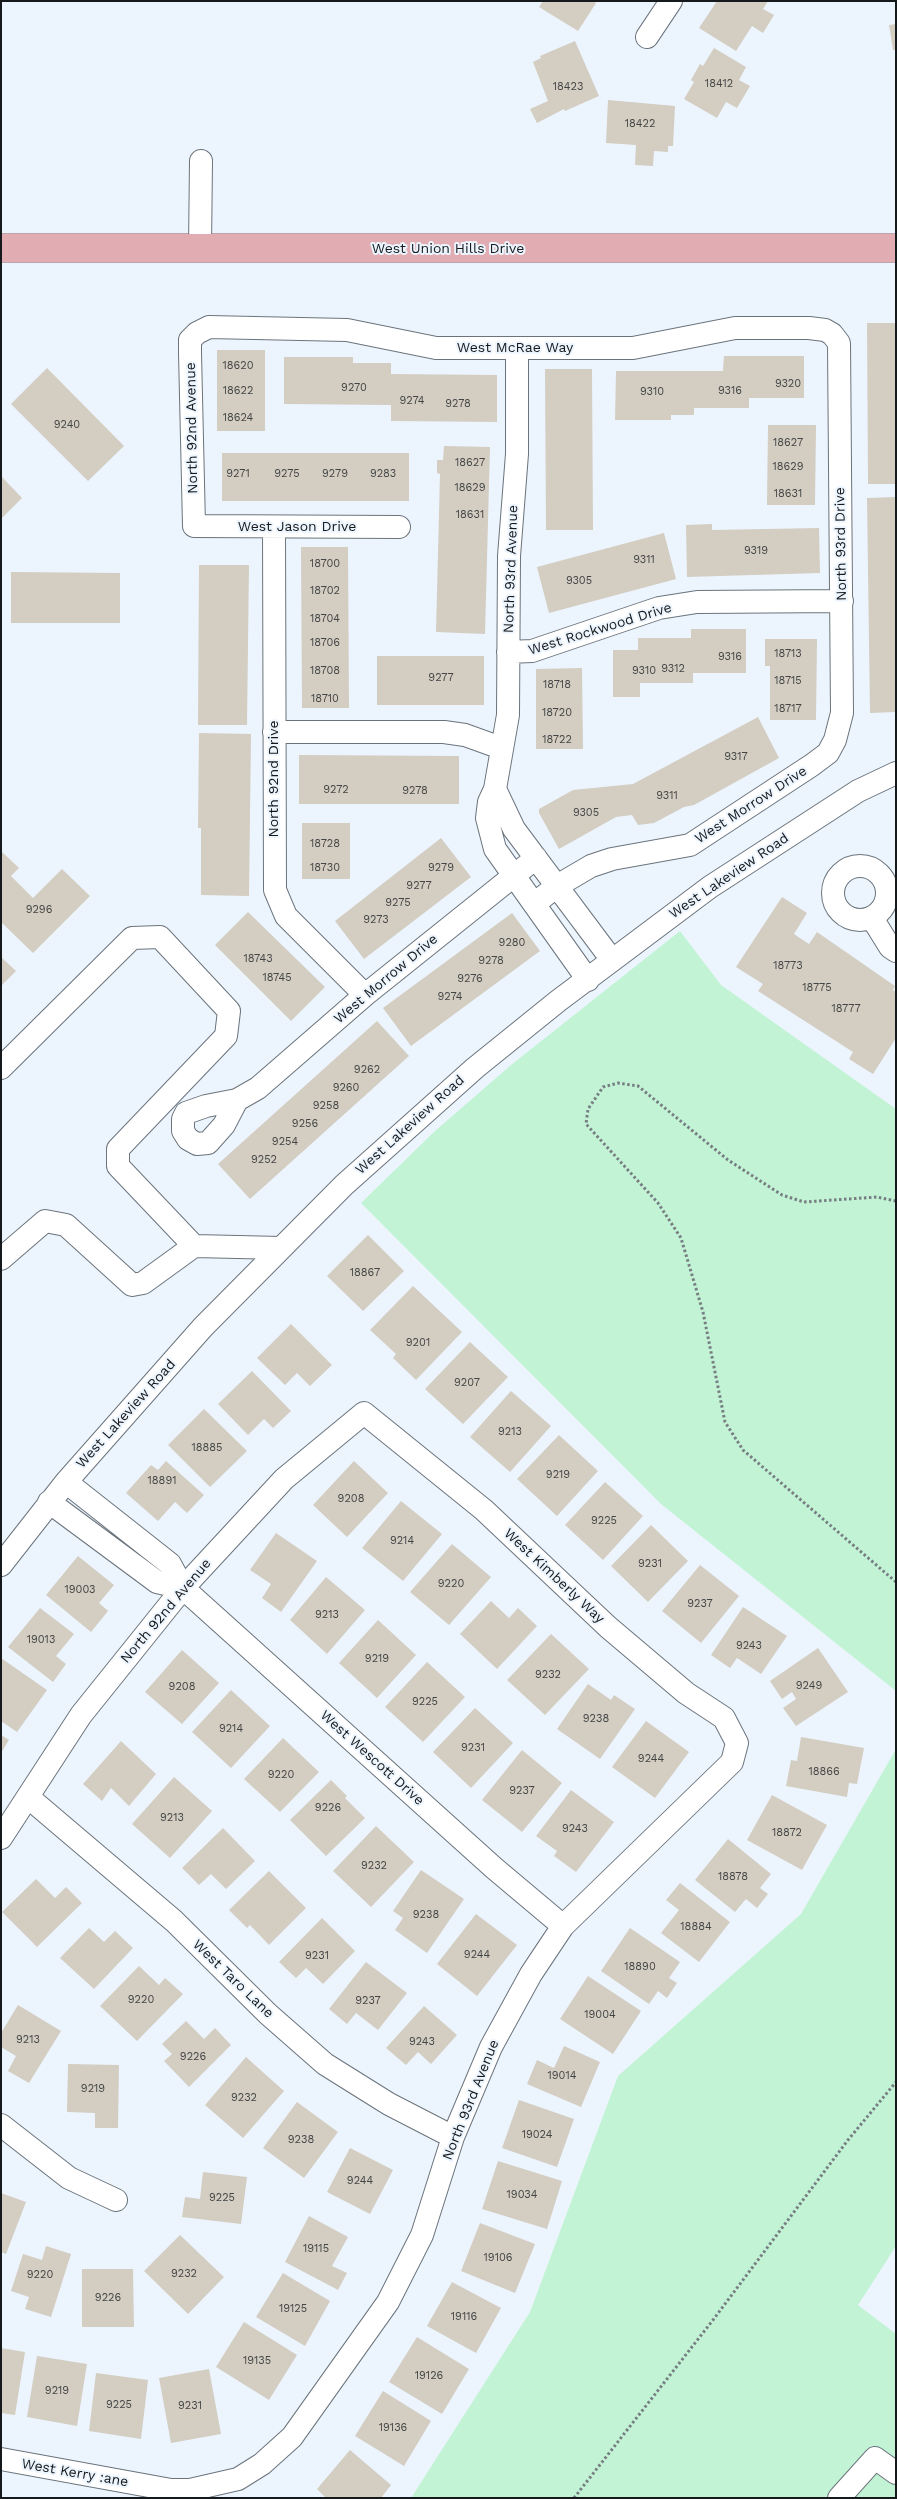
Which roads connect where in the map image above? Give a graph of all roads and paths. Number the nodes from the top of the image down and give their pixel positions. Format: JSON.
{"nodes":[{"id":1,"x":671,"y":1,"type":"edge"},
{"id":2,"x":646,"y":37,"type":"dead end"},
{"id":3,"x":201,"y":161,"type":"dead end"},
{"id":4,"x":1,"y":248,"type":"edge"},
{"id":5,"x":200,"y":248,"type":"junction"},
{"id":6,"x":896,"y":248,"type":"edge"},
{"id":7,"x":197,"y":333,"type":"joint"},
{"id":8,"x":832,"y":334,"type":"joint"},
{"id":9,"x":517,"y":348,"type":"junction"},
{"id":10,"x":194,"y":526,"type":"joint"},
{"id":11,"x":274,"y":527,"type":"junction"},
{"id":12,"x":399,"y":527,"type":"dead end"},
{"id":13,"x":842,"y":601,"type":"junction"},
{"id":14,"x":508,"y":652,"type":"junction"},
{"id":15,"x":274,"y":732,"type":"junction"},
{"id":16,"x":501,"y":748,"type":"junction"},
{"id":17,"x":828,"y":753,"type":"joint"},
{"id":18,"x":896,"y":773,"type":"edge"},
{"id":19,"x":495,"y":789,"type":"junction"},
{"id":20,"x":536,"y":858,"type":"junction"},
{"id":21,"x":513,"y":875,"type":"junction"},
{"id":22,"x":557,"y":886,"type":"junction"},
{"id":23,"x":534,"y":904,"type":"junction"},
{"id":24,"x":872,"y":918,"type":"dead end"},
{"id":25,"x":896,"y":951,"type":"edge"},
{"id":26,"x":612,"y":960,"type":"junction"},
{"id":27,"x":588,"y":980,"type":"junction"},
{"id":28,"x":366,"y":995,"type":"junction"},
{"id":29,"x":1,"y":1068,"type":"edge"},
{"id":30,"x":237,"y":1100,"type":"dead end"},
{"id":31,"x":896,"y":1202,"type":"edge"},
{"id":32,"x":194,"y":1246,"type":"junction"},
{"id":33,"x":281,"y":1248,"type":"junction"},
{"id":34,"x":1,"y":1259,"type":"edge"},
{"id":35,"x":364,"y":1413,"type":"joint"},
{"id":36,"x":66,"y":1482,"type":"junction"},
{"id":37,"x":49,"y":1502,"type":"junction"},
{"id":38,"x":1,"y":1565,"type":"edge"},
{"id":39,"x":896,"y":1582,"type":"edge"},
{"id":40,"x":183,"y":1588,"type":"junction"},
{"id":41,"x":737,"y":1743,"type":"joint"},
{"id":42,"x":28,"y":1796,"type":"junction"},
{"id":43,"x":1,"y":1838,"type":"edge"},
{"id":44,"x":563,"y":1926,"type":"junction"},
{"id":45,"x":896,"y":2082,"type":"edge"},
{"id":46,"x":1,"y":2125,"type":"edge"},
{"id":47,"x":453,"y":2137,"type":"junction"},
{"id":48,"x":116,"y":2200,"type":"dead end"},
{"id":49,"x":1,"y":2459,"type":"edge"},
{"id":50,"x":896,"y":2473,"type":"edge"},
{"id":51,"x":238,"y":2479,"type":"joint"},
{"id":52,"x":574,"y":2498,"type":"edge"},
{"id":53,"x":839,"y":2498,"type":"edge"}],
"edges":[{"from":1,"to":2,"type":"street"},
{"from":3,"to":5,"type":"street"},
{"from":4,"to":5,"type":"main road","name":"West Union Hills Drive"},
{"from":5,"to":6,"type":"main road","name":"West Union Hills Drive"},
{"from":7,"to":9,"type":"street","name":"West McRae Way"},
{"from":7,"to":10,"type":"street","name":"North 92nd Avenue"},
{"from":8,"to":9,"type":"street","name":"West McRae Way"},
{"from":8,"to":13,"type":"street","name":"North 93rd Drive"},
{"from":9,"to":14,"type":"street","name":"North 93rd Avenue"},
{"from":10,"to":11,"type":"street","name":"West Jason Drive"},
{"from":11,"to":12,"type":"street","name":"West Jason Drive"},
{"from":11,"to":15,"type":"street","name":"North 92nd Drive"},
{"from":13,"to":14,"type":"street","name":"West Rockwood Drive"},
{"from":13,"to":17,"type":"street","name":"North 93rd Drive"},
{"from":14,"to":16,"type":"street","name":"North 93rd Avenue"},
{"from":15,"to":16,"type":"street"},
{"from":15,"to":28,"type":"street","name":"North 92nd Drive"},
{"from":16,"to":19,"type":"street","name":"North 93rd Avenue"},
{"from":17,"to":22,"type":"street","name":"West Morrow Drive"},
{"from":18,"to":26,"type":"street","name":"West Lakeview Road"},
{"from":19,"to":20,"type":"street"},
{"from":19,"to":21,"type":"street","name":"North 93rd Avenue"},
{"from":20,"to":21,"type":"street","name":"West Morrow Drive"},
{"from":20,"to":22,"type":"street"},
{"from":21,"to":23,"type":"street","name":"North 93rd Avenue"},
{"from":21,"to":28,"type":"street","name":"West Morrow Drive"},
{"from":22,"to":23,"type":"street","name":"West Morrow Drive"},
{"from":22,"to":26,"type":"street"},
{"from":23,"to":27,"type":"street","name":"North 93rd Avenue"},
{"from":24,"to":25,"type":"street"},
{"from":26,"to":27,"type":"street","name":"West Lakeview Road"},
{"from":27,"to":33,"type":"street","name":"West Lakeview Road"},
{"from":28,"to":30,"type":"street","name":"West Morrow Drive"},
{"from":29,"to":32,"type":"street"},
{"from":31,"to":39,"type":"path"},
{"from":32,"to":33,"type":"street"},
{"from":32,"to":34,"type":"street"},
{"from":33,"to":36,"type":"street","name":"West Lakeview Road"},
{"from":35,"to":40,"type":"street","name":"North 92nd Avenue"},
{"from":35,"to":41,"type":"street","name":"West Kimberly Way"},
{"from":36,"to":37,"type":"street","name":"West Lakeview Road"},
{"from":36,"to":40,"type":"street","name":"West Wescott Drive"},
{"from":37,"to":38,"type":"street","name":"West Lakeview Road"},
{"from":37,"to":40,"type":"street","name":"West Wescott Drive"},
{"from":40,"to":42,"type":"street","name":"North 92nd Avenue"},
{"from":40,"to":44,"type":"street","name":"West Wescott Drive"},
{"from":41,"to":44,"type":"street","name":"North 93rd Avenue"},
{"from":42,"to":43,"type":"street","name":"North 92nd Avenue"},
{"from":42,"to":47,"type":"street","name":"West Taro Lane"},
{"from":44,"to":47,"type":"street","name":"North 93rd Avenue"},
{"from":45,"to":52,"type":"path"},
{"from":46,"to":48,"type":"street"},
{"from":47,"to":51,"type":"street","name":"North 93rd Avenue"},
{"from":49,"to":51,"type":"street","name":"West Kerry :ane"},
{"from":50,"to":53,"type":"street"}]}
